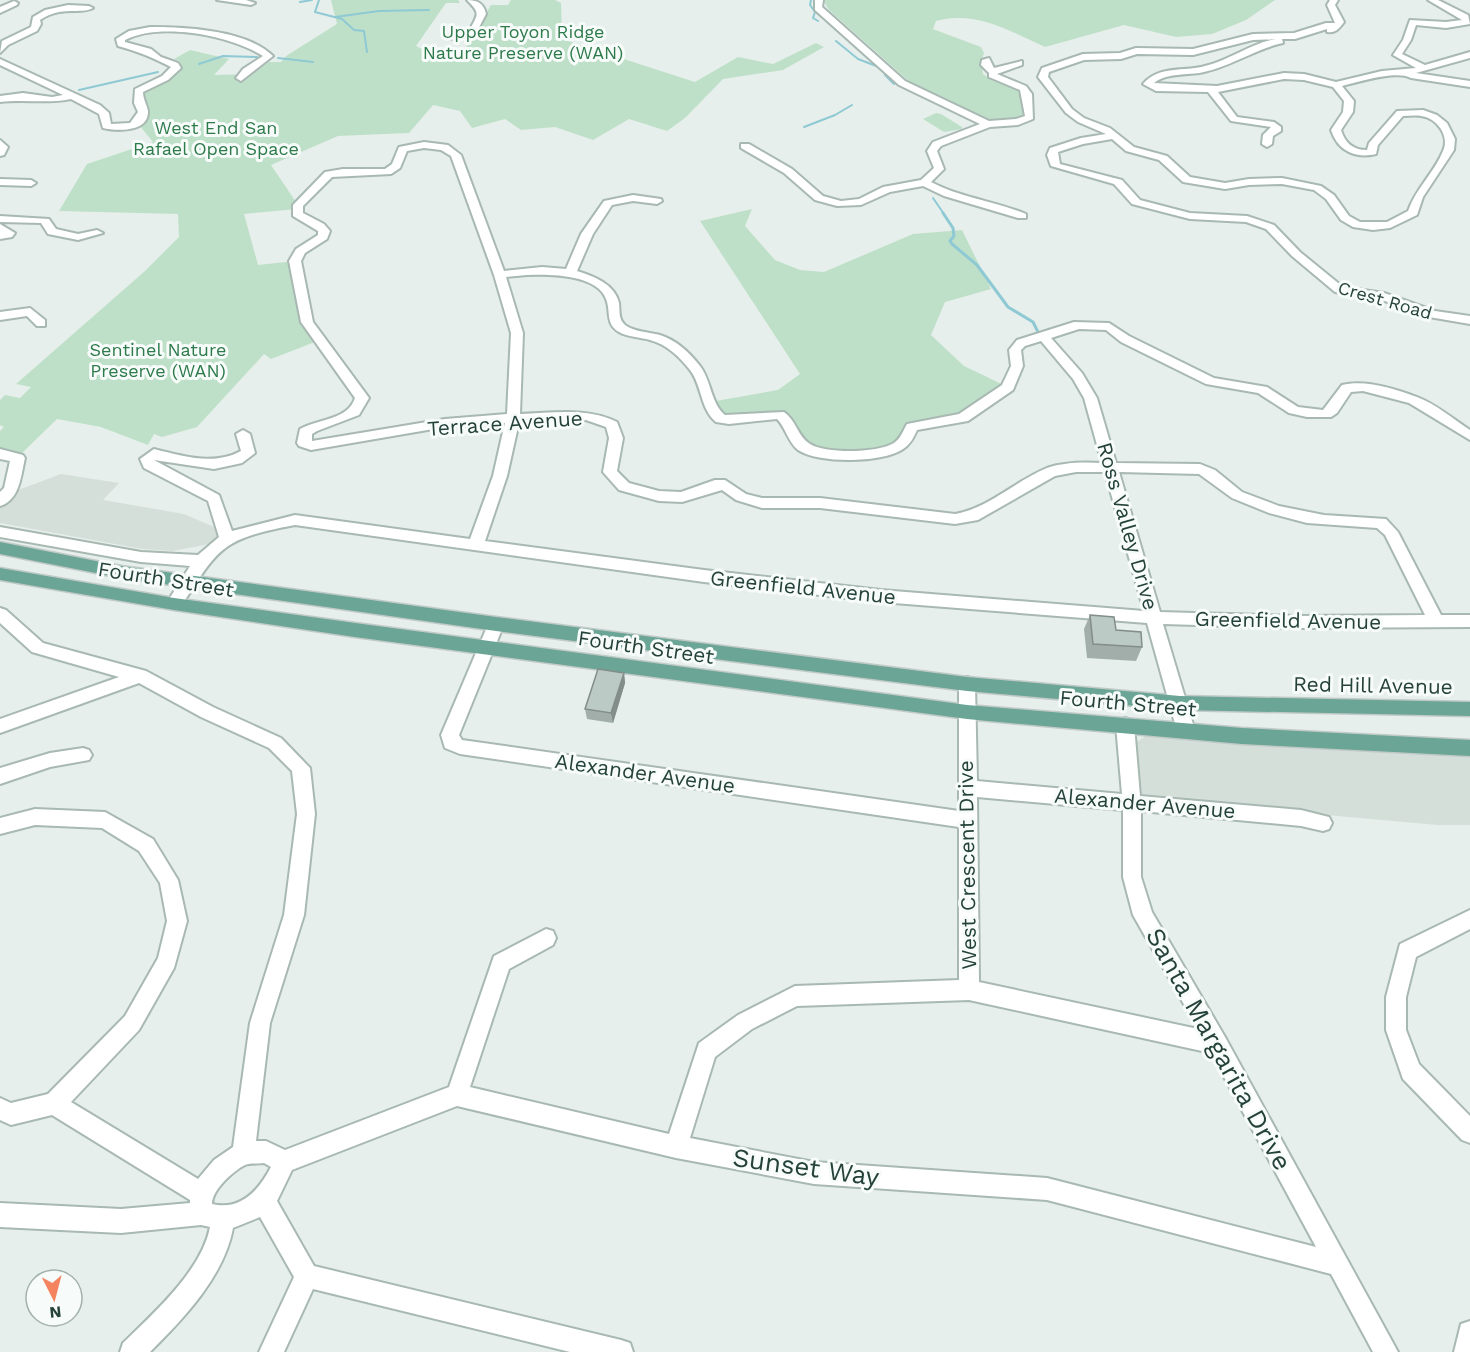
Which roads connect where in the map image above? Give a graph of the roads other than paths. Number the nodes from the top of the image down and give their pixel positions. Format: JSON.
{"nodes":[{"id":1,"x":221,"y":0,"type":"edge"},
{"id":2,"x":471,"y":0,"type":"edge"},
{"id":3,"x":819,"y":0,"type":"edge"},
{"id":4,"x":1334,"y":0,"type":"edge"},
{"id":5,"x":1432,"y":0,"type":"edge"},
{"id":6,"x":14,"y":3,"type":"dead end"},
{"id":7,"x":251,"y":3,"type":"dead end"},
{"id":8,"x":89,"y":8,"type":"dead end"},
{"id":9,"x":0,"y":10,"type":"edge"},
{"id":10,"x":1338,"y":26,"type":"junction"},
{"id":11,"x":452,"y":37,"type":"dead end"},
{"id":12,"x":0,"y":50,"type":"edge"},
{"id":13,"x":1470,"y":55,"type":"edge"},
{"id":14,"x":986,"y":60,"type":"dead end"},
{"id":15,"x":0,"y":62,"type":"edge"},
{"id":16,"x":1019,"y":63,"type":"dead end"},
{"id":17,"x":1424,"y":68,"type":"junction"},
{"id":18,"x":993,"y":72,"type":"junction"},
{"id":19,"x":1398,"y":73,"type":"junction"},
{"id":20,"x":241,"y":78,"type":"dead end"},
{"id":21,"x":1470,"y":84,"type":"edge"},
{"id":22,"x":1336,"y":85,"type":"junction"},
{"id":23,"x":1210,"y":89,"type":"junction"},
{"id":24,"x":71,"y":96,"type":"junction"},
{"id":25,"x":0,"y":99,"type":"edge"},
{"id":26,"x":988,"y":124,"type":"junction"},
{"id":27,"x":1114,"y":136,"type":"junction"},
{"id":28,"x":0,"y":143,"type":"edge"},
{"id":29,"x":1268,"y":144,"type":"dead end"},
{"id":30,"x":745,"y":146,"type":"dead end"},
{"id":31,"x":0,"y":153,"type":"edge"},
{"id":32,"x":0,"y":182,"type":"edge"},
{"id":33,"x":31,"y":183,"type":"dead end"},
{"id":34,"x":924,"y":183,"type":"junction"},
{"id":35,"x":657,"y":201,"type":"dead end"},
{"id":36,"x":1022,"y":216,"type":"dead end"},
{"id":37,"x":0,"y":219,"type":"edge"},
{"id":38,"x":0,"y":227,"type":"edge"},
{"id":39,"x":97,"y":233,"type":"dead end"},
{"id":40,"x":0,"y":236,"type":"edge"},
{"id":41,"x":570,"y":273,"type":"junction"},
{"id":42,"x":500,"y":275,"type":"junction"},
{"id":43,"x":0,"y":316,"type":"edge"},
{"id":44,"x":1470,"y":320,"type":"edge"},
{"id":45,"x":41,"y":323,"type":"dead end"},
{"id":46,"x":1043,"y":336,"type":"junction"},
{"id":47,"x":513,"y":418,"type":"junction"},
{"id":48,"x":243,"y":434,"type":"dead end"},
{"id":49,"x":1470,"y":436,"type":"edge"},
{"id":50,"x":0,"y":454,"type":"edge"},
{"id":51,"x":1112,"y":467,"type":"junction"},
{"id":52,"x":0,"y":501,"type":"edge"},
{"id":53,"x":0,"y":532,"type":"edge"},
{"id":54,"x":227,"y":539,"type":"junction"},
{"id":55,"x":476,"y":544,"type":"junction"},
{"id":56,"x":0,"y":548,"type":"edge"},
{"id":57,"x":201,"y":561,"type":"junction"},
{"id":58,"x":0,"y":574,"type":"edge"},
{"id":59,"x":189,"y":581,"type":"junction"},
{"id":60,"x":174,"y":604,"type":"junction"},
{"id":61,"x":0,"y":614,"type":"edge"},
{"id":62,"x":1155,"y":618,"type":"junction"},
{"id":63,"x":1436,"y":621,"type":"junction"},
{"id":64,"x":1470,"y":621,"type":"edge"},
{"id":65,"x":496,"y":624,"type":"junction"},
{"id":66,"x":486,"y":648,"type":"junction"},
{"id":67,"x":140,"y":676,"type":"junction"},
{"id":68,"x":967,"y":684,"type":"junction"},
{"id":69,"x":1180,"y":703,"type":"junction"},
{"id":70,"x":1275,"y":705,"type":"joint"},
{"id":71,"x":1470,"y":709,"type":"edge"},
{"id":72,"x":967,"y":712,"type":"junction"},
{"id":73,"x":1125,"y":725,"type":"junction"},
{"id":74,"x":0,"y":726,"type":"edge"},
{"id":75,"x":1186,"y":731,"type":"junction"},
{"id":76,"x":1470,"y":748,"type":"edge"},
{"id":77,"x":83,"y":755,"type":"dead end"},
{"id":78,"x":0,"y":776,"type":"edge"},
{"id":79,"x":966,"y":788,"type":"junction"},
{"id":80,"x":1132,"y":802,"type":"junction"},
{"id":81,"x":966,"y":820,"type":"junction"},
{"id":82,"x":1323,"y":823,"type":"dead end"},
{"id":83,"x":0,"y":826,"type":"edge"},
{"id":84,"x":1470,"y":919,"type":"edge"},
{"id":85,"x":546,"y":938,"type":"dead end"},
{"id":86,"x":969,"y":990,"type":"junction"},
{"id":87,"x":1218,"y":1044,"type":"junction"},
{"id":88,"x":457,"y":1095,"type":"junction"},
{"id":89,"x":54,"y":1104,"type":"junction"},
{"id":90,"x":0,"y":1109,"type":"edge"},
{"id":91,"x":1470,"y":1132,"type":"edge"},
{"id":92,"x":676,"y":1147,"type":"junction"},
{"id":93,"x":243,"y":1153,"type":"junction"},
{"id":94,"x":284,"y":1162,"type":"junction"},
{"id":95,"x":264,"y":1202,"type":"junction"},
{"id":96,"x":208,"y":1208,"type":"junction"},
{"id":97,"x":0,"y":1215,"type":"edge"},
{"id":98,"x":1337,"y":1264,"type":"junction"},
{"id":99,"x":307,"y":1276,"type":"junction"},
{"id":100,"x":1470,"y":1333,"type":"edge"},
{"id":101,"x":132,"y":1352,"type":"edge"},
{"id":102,"x":272,"y":1352,"type":"edge"},
{"id":103,"x":621,"y":1352,"type":"edge"},
{"id":104,"x":1386,"y":1352,"type":"edge"},
{"id":105,"x":1466,"y":1352,"type":"edge"}],
"edges":[{"from":1,"to":7,"type":"street"},
{"from":2,"to":11,"type":"street"},
{"from":3,"to":26,"type":"street"},
{"from":4,"to":10,"type":"street"},
{"from":5,"to":17,"type":"street"},
{"from":6,"to":9,"type":"street"},
{"from":8,"to":12,"type":"street"},
{"from":10,"to":23,"type":"street"},
{"from":10,"to":27,"type":"street"},
{"from":13,"to":17,"type":"street"},
{"from":14,"to":18,"type":"street"},
{"from":15,"to":24,"type":"street"},
{"from":16,"to":18,"type":"street"},
{"from":17,"to":19,"type":"street"},
{"from":18,"to":26,"type":"street"},
{"from":19,"to":21,"type":"street"},
{"from":19,"to":22,"type":"street"},
{"from":20,"to":24,"type":"street"},
{"from":22,"to":23,"type":"street"},
{"from":22,"to":27,"type":"street"},
{"from":23,"to":29,"type":"street"},
{"from":24,"to":25,"type":"street"},
{"from":26,"to":34,"type":"street"},
{"from":27,"to":44,"type":"street","name":"Crest Road"},
{"from":28,"to":31,"type":"street"},
{"from":30,"to":34,"type":"street"},
{"from":32,"to":33,"type":"street"},
{"from":34,"to":36,"type":"street"},
{"from":35,"to":41,"type":"street"},
{"from":37,"to":39,"type":"street"},
{"from":38,"to":40,"type":"street"},
{"from":41,"to":42,"type":"street"},
{"from":41,"to":46,"type":"street"},
{"from":42,"to":47,"type":"street"},
{"from":42,"to":47,"type":"street","name":"Terrace Avenue"},
{"from":43,"to":45,"type":"street"},
{"from":46,"to":49,"type":"street"},
{"from":46,"to":51,"type":"street","name":"Ross Valley Drive"},
{"from":47,"to":51,"type":"street","name":"Terrace Avenue"},
{"from":47,"to":55,"type":"street"},
{"from":48,"to":54,"type":"street"},
{"from":50,"to":52,"type":"street"},
{"from":51,"to":62,"type":"street","name":"Ross Valley Drive"},
{"from":51,"to":63,"type":"street","name":"Terrace Avenue"},
{"from":53,"to":57,"type":"street"},
{"from":54,"to":55,"type":"street","name":"Greenfield Avenue"},
{"from":54,"to":57,"type":"street","name":"Greenfield Avenue"},
{"from":55,"to":62,"type":"street","name":"Greenfield Avenue"},
{"from":56,"to":59,"type":"main road","name":"Fourth Street"},
{"from":57,"to":59,"type":"street","name":"Greenfield Avenue"},
{"from":58,"to":60,"type":"main road","name":"Fourth Street"},
{"from":59,"to":60,"type":"street","name":"Greenfield Avenue"},
{"from":59,"to":65,"type":"main road","name":"Fourth Street"},
{"from":60,"to":66,"type":"main road","name":"Fourth Street"},
{"from":61,"to":67,"type":"street"},
{"from":62,"to":63,"type":"street","name":"Greenfield Avenue"},
{"from":62,"to":69,"type":"street","name":"Ross Valley Drive"},
{"from":63,"to":64,"type":"street","name":"Greenfield Avenue"},
{"from":65,"to":66,"type":"street","name":"Alexander Avenue"},
{"from":65,"to":68,"type":"main road","name":"Fourth Street"},
{"from":66,"to":72,"type":"main road","name":"Fourth Street"},
{"from":66,"to":81,"type":"street","name":"Alexander Avenue"},
{"from":67,"to":74,"type":"street"},
{"from":67,"to":93,"type":"street"},
{"from":68,"to":69,"type":"main road","name":"Fourth Street"},
{"from":68,"to":72,"type":"street","name":"West Crescent Drive"},
{"from":69,"to":70,"type":"main road","name":"Fourth Street"},
{"from":69,"to":75,"type":"street","name":"Ross Valley Drive"},
{"from":70,"to":71,"type":"main road","name":"Red Hill Avenue"},
{"from":72,"to":73,"type":"main road","name":"Fourth Street"},
{"from":72,"to":79,"type":"street","name":"West Crescent Drive"},
{"from":73,"to":75,"type":"main road","name":"Fourth Street"},
{"from":73,"to":80,"type":"street","name":"Santa Margarita Drive"},
{"from":75,"to":76,"type":"main road","name":"Fourth Street"},
{"from":77,"to":78,"type":"street"},
{"from":79,"to":80,"type":"street","name":"Alexander Avenue"},
{"from":79,"to":81,"type":"street","name":"West Crescent Drive"},
{"from":80,"to":82,"type":"street","name":"Alexander Avenue"},
{"from":80,"to":87,"type":"street","name":"Santa Margarita Drive"},
{"from":81,"to":86,"type":"street","name":"West Crescent Drive"},
{"from":83,"to":89,"type":"street"},
{"from":84,"to":91,"type":"street"},
{"from":85,"to":88,"type":"street"},
{"from":86,"to":87,"type":"street"},
{"from":86,"to":92,"type":"street","name":"West Crescent Drive"},
{"from":87,"to":98,"type":"street","name":"Santa Margarita Drive"},
{"from":88,"to":92,"type":"street","name":"Sunset Way"},
{"from":88,"to":94,"type":"street"},
{"from":89,"to":90,"type":"street"},
{"from":89,"to":96,"type":"street"},
{"from":92,"to":98,"type":"street","name":"Sunset Way"},
{"from":93,"to":94,"type":"street"},
{"from":93,"to":96,"type":"street"},
{"from":94,"to":95,"type":"street"},
{"from":95,"to":96,"type":"street"},
{"from":95,"to":99,"type":"street"},
{"from":96,"to":97,"type":"street"},
{"from":96,"to":101,"type":"street"},
{"from":98,"to":104,"type":"street","name":"Santa Margarita Drive"},
{"from":99,"to":102,"type":"street"},
{"from":99,"to":103,"type":"street"},
{"from":100,"to":105,"type":"street"}]}
